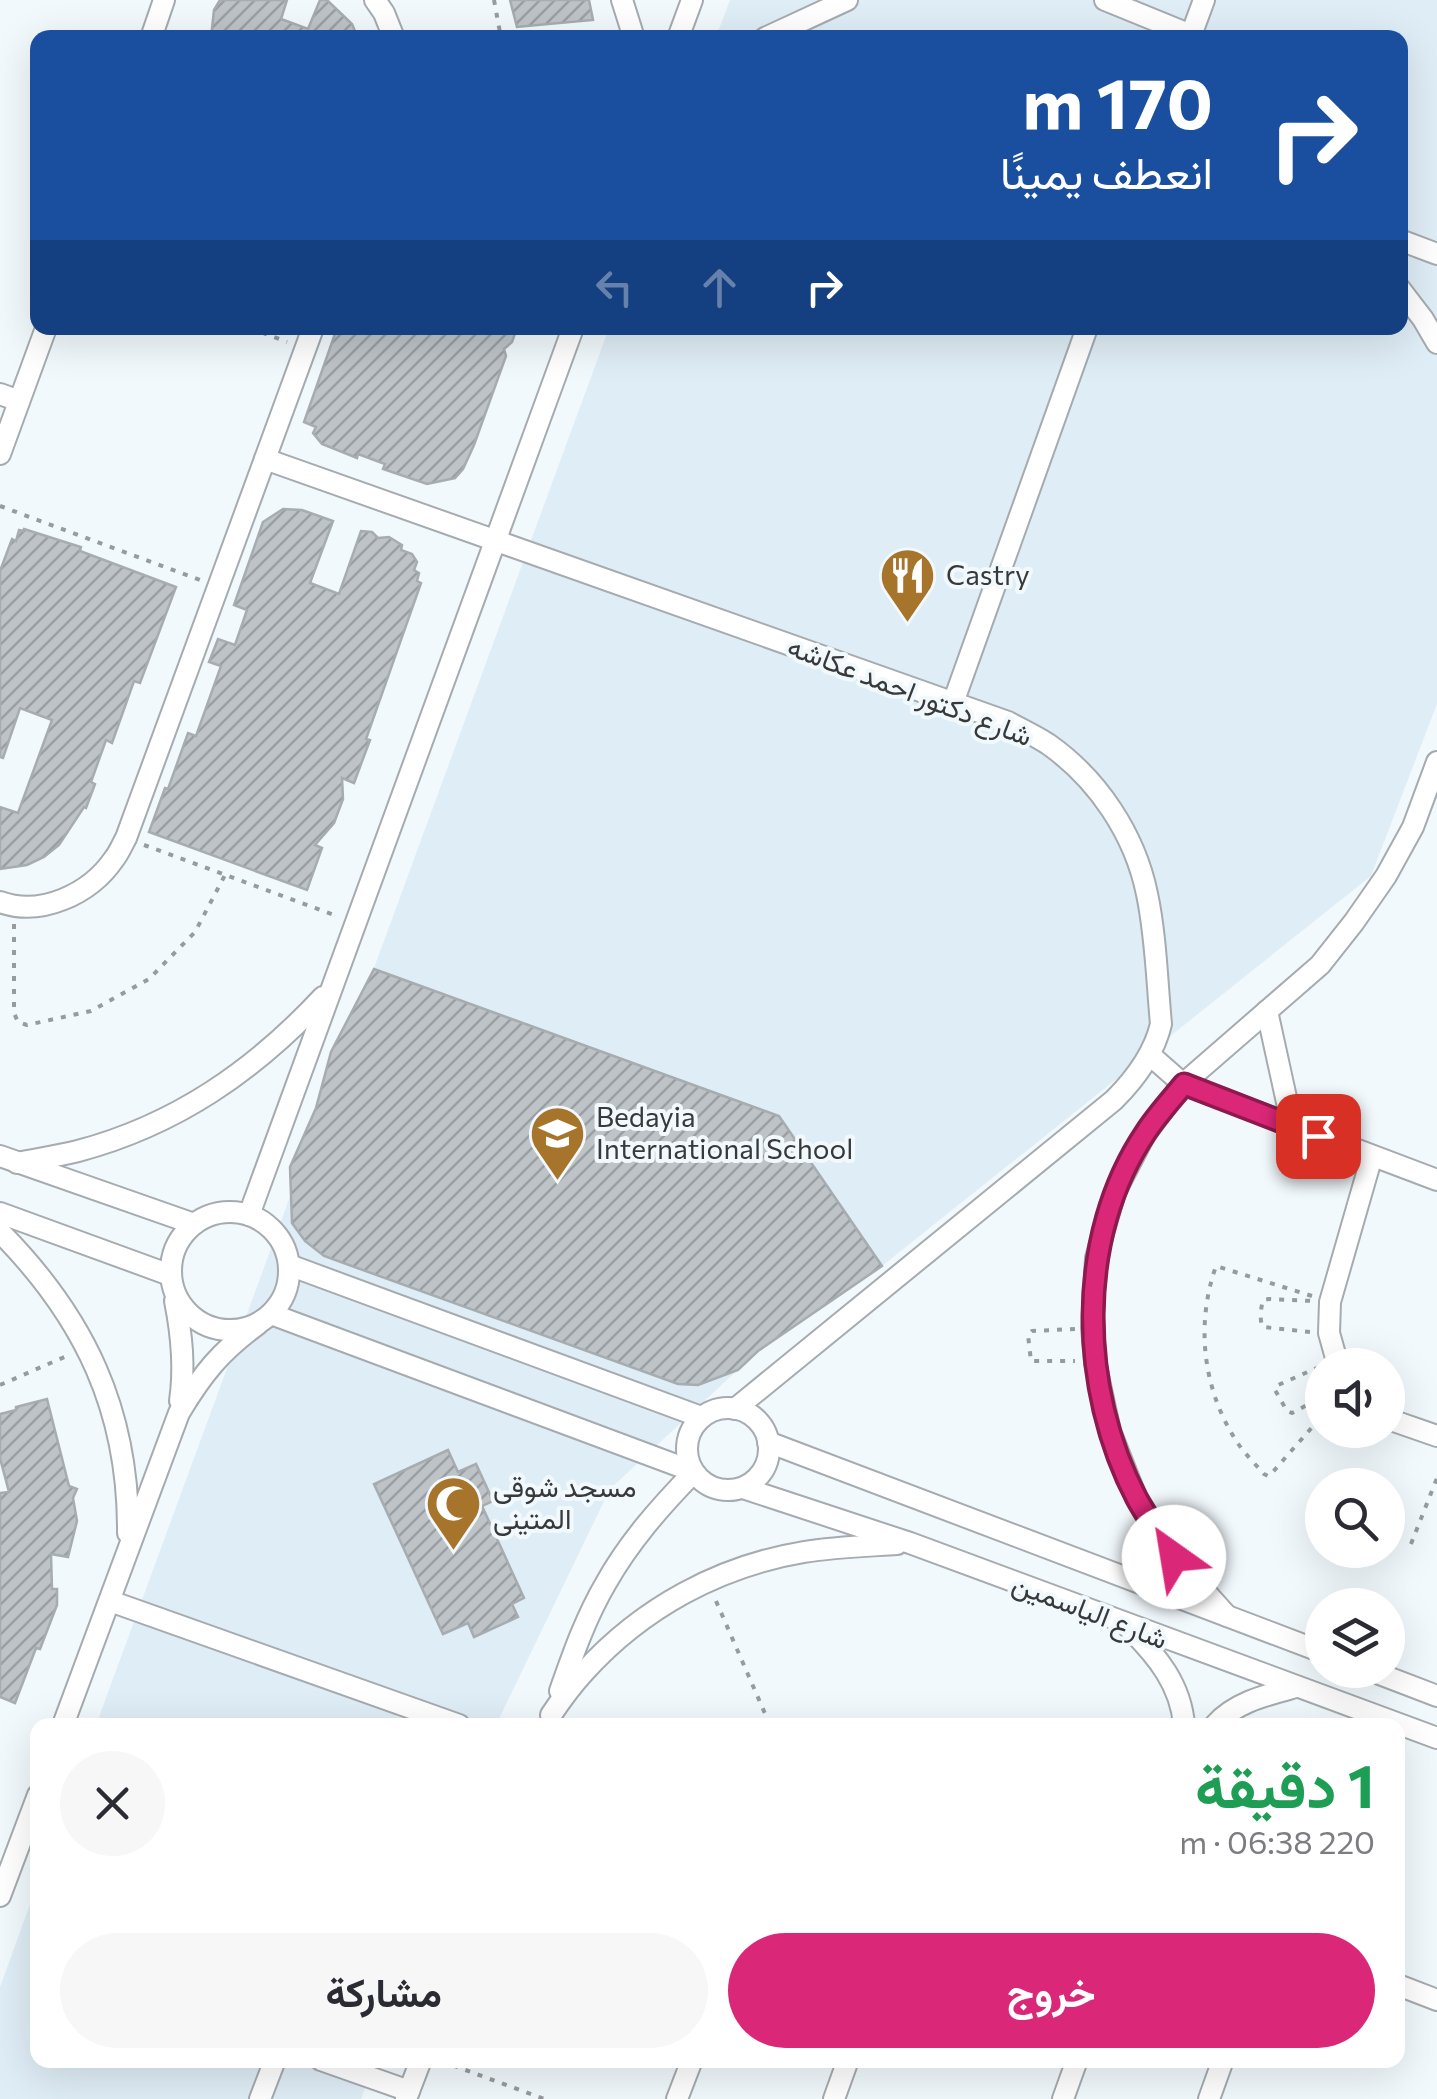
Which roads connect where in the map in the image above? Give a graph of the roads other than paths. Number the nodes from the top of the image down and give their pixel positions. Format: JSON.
{"nodes":[{"id":1,"x":164,"y":0,"type":"edge"},
{"id":2,"x":375,"y":0,"type":"edge"},
{"id":3,"x":622,"y":0,"type":"edge"},
{"id":4,"x":692,"y":0,"type":"edge"},
{"id":5,"x":847,"y":0,"type":"edge"},
{"id":6,"x":1105,"y":0,"type":"edge"},
{"id":7,"x":1204,"y":0,"type":"edge"},
{"id":8,"x":153,"y":30,"type":"edge"},
{"id":9,"x":391,"y":30,"type":"edge"},
{"id":10,"x":631,"y":30,"type":"edge"},
{"id":11,"x":681,"y":30,"type":"edge"},
{"id":12,"x":782,"y":30,"type":"edge"},
{"id":13,"x":1177,"y":30,"type":"edge"},
{"id":14,"x":1193,"y":30,"type":"edge"},
{"id":15,"x":1408,"y":243,"type":"edge"},
{"id":16,"x":1437,"y":254,"type":"edge"},
{"id":17,"x":1408,"y":298,"type":"edge"},
{"id":18,"x":42,"y":335,"type":"edge"},
{"id":19,"x":310,"y":335,"type":"edge"},
{"id":20,"x":570,"y":335,"type":"edge"},
{"id":21,"x":1084,"y":335,"type":"edge"},
{"id":22,"x":1437,"y":343,"type":"edge"},
{"id":23,"x":10,"y":398,"type":"edge"},
{"id":24,"x":0,"y":454,"type":"edge"},
{"id":25,"x":265,"y":458,"type":"junction"},
{"id":26,"x":495,"y":540,"type":"junction"},
{"id":27,"x":953,"y":703,"type":"junction"},
{"id":28,"x":1437,"y":762,"type":"edge"},
{"id":29,"x":7,"y":905,"type":"edge"},
{"id":30,"x":331,"y":988,"type":"junction"},
{"id":31,"x":1267,"y":1011,"type":"junction"},
{"id":32,"x":1150,"y":1055,"type":"junction"},
{"id":33,"x":1184,"y":1084,"type":"junction"},
{"id":34,"x":1292,"y":1125,"type":"junction"},
{"id":35,"x":1372,"y":1156,"type":"junction"},
{"id":36,"x":9,"y":1160,"type":"edge"},
{"id":37,"x":1437,"y":1180,"type":"edge"},
{"id":38,"x":0,"y":1213,"type":"edge"},
{"id":39,"x":249,"y":1215,"type":"junction"},
{"id":40,"x":194,"y":1224,"type":"junction"},
{"id":41,"x":0,"y":1232,"type":"edge"},
{"id":42,"x":289,"y":1265,"type":"junction"},
{"id":43,"x":172,"y":1282,"type":"junction"},
{"id":44,"x":264,"y":1319,"type":"junction"},
{"id":45,"x":1334,"y":1348,"type":"edge"},
{"id":46,"x":735,"y":1409,"type":"junction"},
{"id":47,"x":178,"y":1413,"type":"junction"},
{"id":48,"x":701,"y":1417,"type":"junction"},
{"id":49,"x":1405,"y":1425,"type":"edge"},
{"id":50,"x":1437,"y":1436,"type":"edge"},
{"id":51,"x":768,"y":1442,"type":"junction"},
{"id":52,"x":693,"y":1472,"type":"junction"},
{"id":53,"x":742,"y":1488,"type":"junction"},
{"id":54,"x":910,"y":1543,"type":"junction"},
{"id":55,"x":128,"y":1549,"type":"junction"},
{"id":56,"x":110,"y":1601,"type":"junction"},
{"id":57,"x":1227,"y":1616,"type":"junction"},
{"id":58,"x":1124,"y":1624,"type":"junction"},
{"id":59,"x":1305,"y":1646,"type":"edge"},
{"id":60,"x":1405,"y":1684,"type":"edge"},
{"id":61,"x":1296,"y":1687,"type":"junction"},
{"id":62,"x":1437,"y":1696,"type":"edge"},
{"id":63,"x":67,"y":1718,"type":"edge"},
{"id":64,"x":439,"y":1718,"type":"edge"},
{"id":65,"x":549,"y":1718,"type":"edge"},
{"id":66,"x":549,"y":1718,"type":"edge"},
{"id":67,"x":1184,"y":1718,"type":"edge"},
{"id":68,"x":1221,"y":1718,"type":"edge"},
{"id":69,"x":1382,"y":1718,"type":"edge"},
{"id":70,"x":1405,"y":1726,"type":"edge"},
{"id":71,"x":1437,"y":1738,"type":"edge"},
{"id":72,"x":30,"y":1816,"type":"edge"},
{"id":73,"x":0,"y":1896,"type":"edge"},
{"id":74,"x":1405,"y":1988,"type":"edge"},
{"id":75,"x":1437,"y":2000,"type":"edge"},
{"id":76,"x":272,"y":2068,"type":"edge"},
{"id":77,"x":340,"y":2068,"type":"edge"},
{"id":78,"x":418,"y":2068,"type":"edge"},
{"id":79,"x":689,"y":2068,"type":"edge"},
{"id":80,"x":845,"y":2068,"type":"edge"},
{"id":81,"x":1074,"y":2068,"type":"edge"},
{"id":82,"x":1220,"y":2068,"type":"edge"},
{"id":83,"x":408,"y":2095,"type":"edge"},
{"id":84,"x":260,"y":2099,"type":"edge"},
{"id":85,"x":677,"y":2099,"type":"edge"},
{"id":86,"x":834,"y":2099,"type":"edge"},
{"id":87,"x":1063,"y":2099,"type":"edge"},
{"id":88,"x":1209,"y":2099,"type":"edge"}],
"edges":[{"from":1,"to":8,"type":"street"},
{"from":2,"to":9,"type":"street"},
{"from":3,"to":10,"type":"street"},
{"from":4,"to":11,"type":"street"},
{"from":5,"to":12,"type":"street"},
{"from":6,"to":13,"type":"street"},
{"from":7,"to":14,"type":"street"},
{"from":15,"to":16,"type":"street"},
{"from":17,"to":22,"type":"street"},
{"from":18,"to":23,"type":"street"},
{"from":19,"to":25,"type":"street"},
{"from":20,"to":26,"type":"street"},
{"from":21,"to":27,"type":"street"},
{"from":23,"to":24,"type":"street"},
{"from":25,"to":26,"type":"street","name":"شارع دكتور احمد عكاشه"},
{"from":25,"to":29,"type":"street"},
{"from":26,"to":27,"type":"street","name":"شارع دكتور احمد عكاشه"},
{"from":26,"to":30,"type":"street"},
{"from":27,"to":32,"type":"street","name":"شارع دكتور احمد عكاشه"},
{"from":28,"to":31,"type":"street"},
{"from":30,"to":36,"type":"street"},
{"from":30,"to":39,"type":"street"},
{"from":31,"to":33,"type":"street"},
{"from":31,"to":34,"type":"street"},
{"from":32,"to":33,"type":"street"},
{"from":32,"to":46,"type":"street","name":"شارع دكتور احمد عكاشه"},
{"from":33,"to":34,"type":"street"},
{"from":33,"to":57,"type":"street"},
{"from":34,"to":35,"type":"street"},
{"from":35,"to":37,"type":"street"},
{"from":35,"to":45,"type":"street"},
{"from":36,"to":40,"type":"street"},
{"from":38,"to":43,"type":"street"},
{"from":39,"to":40,"type":"street"},
{"from":39,"to":42,"type":"street"},
{"from":40,"to":43,"type":"street"},
{"from":41,"to":55,"type":"street"},
{"from":42,"to":44,"type":"street"},
{"from":42,"to":48,"type":"street"},
{"from":43,"to":44,"type":"street"},
{"from":43,"to":47,"type":"street"},
{"from":44,"to":47,"type":"street"},
{"from":44,"to":52,"type":"street"},
{"from":46,"to":48,"type":"street"},
{"from":46,"to":51,"type":"street"},
{"from":47,"to":55,"type":"street"},
{"from":48,"to":52,"type":"street"},
{"from":49,"to":50,"type":"street"},
{"from":51,"to":53,"type":"street"},
{"from":51,"to":57,"type":"street","name":"شارع الياسمين"},
{"from":52,"to":53,"type":"street"},
{"from":52,"to":65,"type":"street"},
{"from":53,"to":54,"type":"street","name":"شارع الياسمين"},
{"from":54,"to":58,"type":"street","name":"شارع الياسمين"},
{"from":54,"to":66,"type":"street"},
{"from":55,"to":56,"type":"street"},
{"from":56,"to":63,"type":"street"},
{"from":56,"to":64,"type":"street"},
{"from":57,"to":59,"type":"street","name":"شارع الياسمين"},
{"from":58,"to":61,"type":"street","name":"شارع الياسمين"},
{"from":58,"to":67,"type":"street"},
{"from":60,"to":62,"type":"street"},
{"from":61,"to":68,"type":"street"},
{"from":61,"to":69,"type":"street","name":"شارع الياسمين"},
{"from":70,"to":71,"type":"street","name":"شارع الياسمين"},
{"from":72,"to":73,"type":"street"},
{"from":74,"to":75,"type":"street"},
{"from":76,"to":84,"type":"street"},
{"from":77,"to":83,"type":"street"},
{"from":78,"to":83,"type":"street"},
{"from":79,"to":85,"type":"street"},
{"from":80,"to":86,"type":"street"},
{"from":81,"to":87,"type":"street"},
{"from":82,"to":88,"type":"street"}]}
